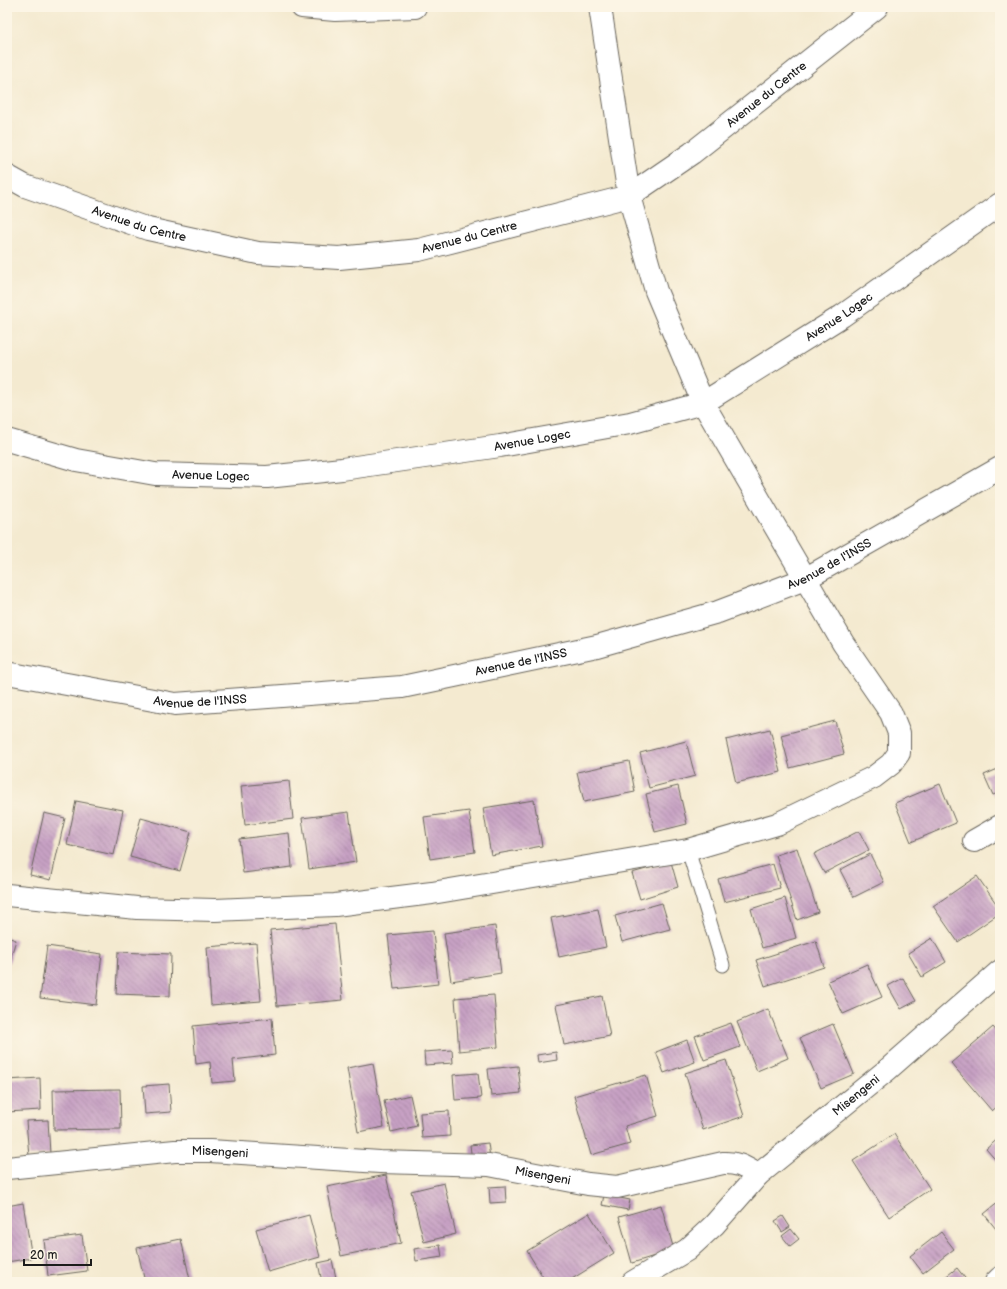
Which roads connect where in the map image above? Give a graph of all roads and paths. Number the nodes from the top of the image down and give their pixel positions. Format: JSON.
{"nodes":[{"id":1,"x":302,"y":7,"type":"edge"},
{"id":2,"x":415,"y":7,"type":"edge"},
{"id":3,"x":600,"y":7,"type":"edge"},
{"id":4,"x":877,"y":7,"type":"edge"},
{"id":5,"x":7,"y":176,"type":"edge"},
{"id":6,"x":629,"y":196,"type":"junction"},
{"id":7,"x":1000,"y":204,"type":"edge"},
{"id":8,"x":703,"y":403,"type":"junction"},
{"id":9,"x":7,"y":440,"type":"edge"},
{"id":10,"x":1000,"y":468,"type":"edge"},
{"id":11,"x":804,"y":579,"type":"junction"},
{"id":12,"x":7,"y":673,"type":"edge"},
{"id":13,"x":1000,"y":826,"type":"edge"},
{"id":14,"x":974,"y":841,"type":"dead end"},
{"id":15,"x":688,"y":850,"type":"junction"},
{"id":16,"x":7,"y":895,"type":"edge"},
{"id":17,"x":723,"y":965,"type":"dead end"},
{"id":18,"x":1000,"y":971,"type":"edge"},
{"id":19,"x":7,"y":1168,"type":"edge"},
{"id":20,"x":758,"y":1175,"type":"junction"},
{"id":21,"x":1000,"y":1278,"type":"edge"},
{"id":22,"x":633,"y":1282,"type":"edge"},
{"id":23,"x":996,"y":1282,"type":"edge"}],
"edges":[{"from":1,"to":2,"type":"street"},
{"from":3,"to":6,"type":"street"},
{"from":4,"to":6,"type":"street","name":"Avenue du Centre"},
{"from":5,"to":6,"type":"street","name":"Avenue du Centre"},
{"from":6,"to":8,"type":"street"},
{"from":7,"to":8,"type":"street","name":"Avenue Logec"},
{"from":8,"to":9,"type":"street","name":"Avenue Logec"},
{"from":8,"to":11,"type":"street"},
{"from":10,"to":11,"type":"street","name":"Avenue de l'INSS"},
{"from":11,"to":12,"type":"street","name":"Avenue de l'INSS"},
{"from":11,"to":15,"type":"street"},
{"from":13,"to":14,"type":"street"},
{"from":15,"to":16,"type":"street"},
{"from":15,"to":17,"type":"lane"},
{"from":18,"to":20,"type":"street","name":"Misengeni"},
{"from":19,"to":20,"type":"street","name":"Misengeni"},
{"from":20,"to":22,"type":"street"},
{"from":21,"to":23,"type":"street"}]}
